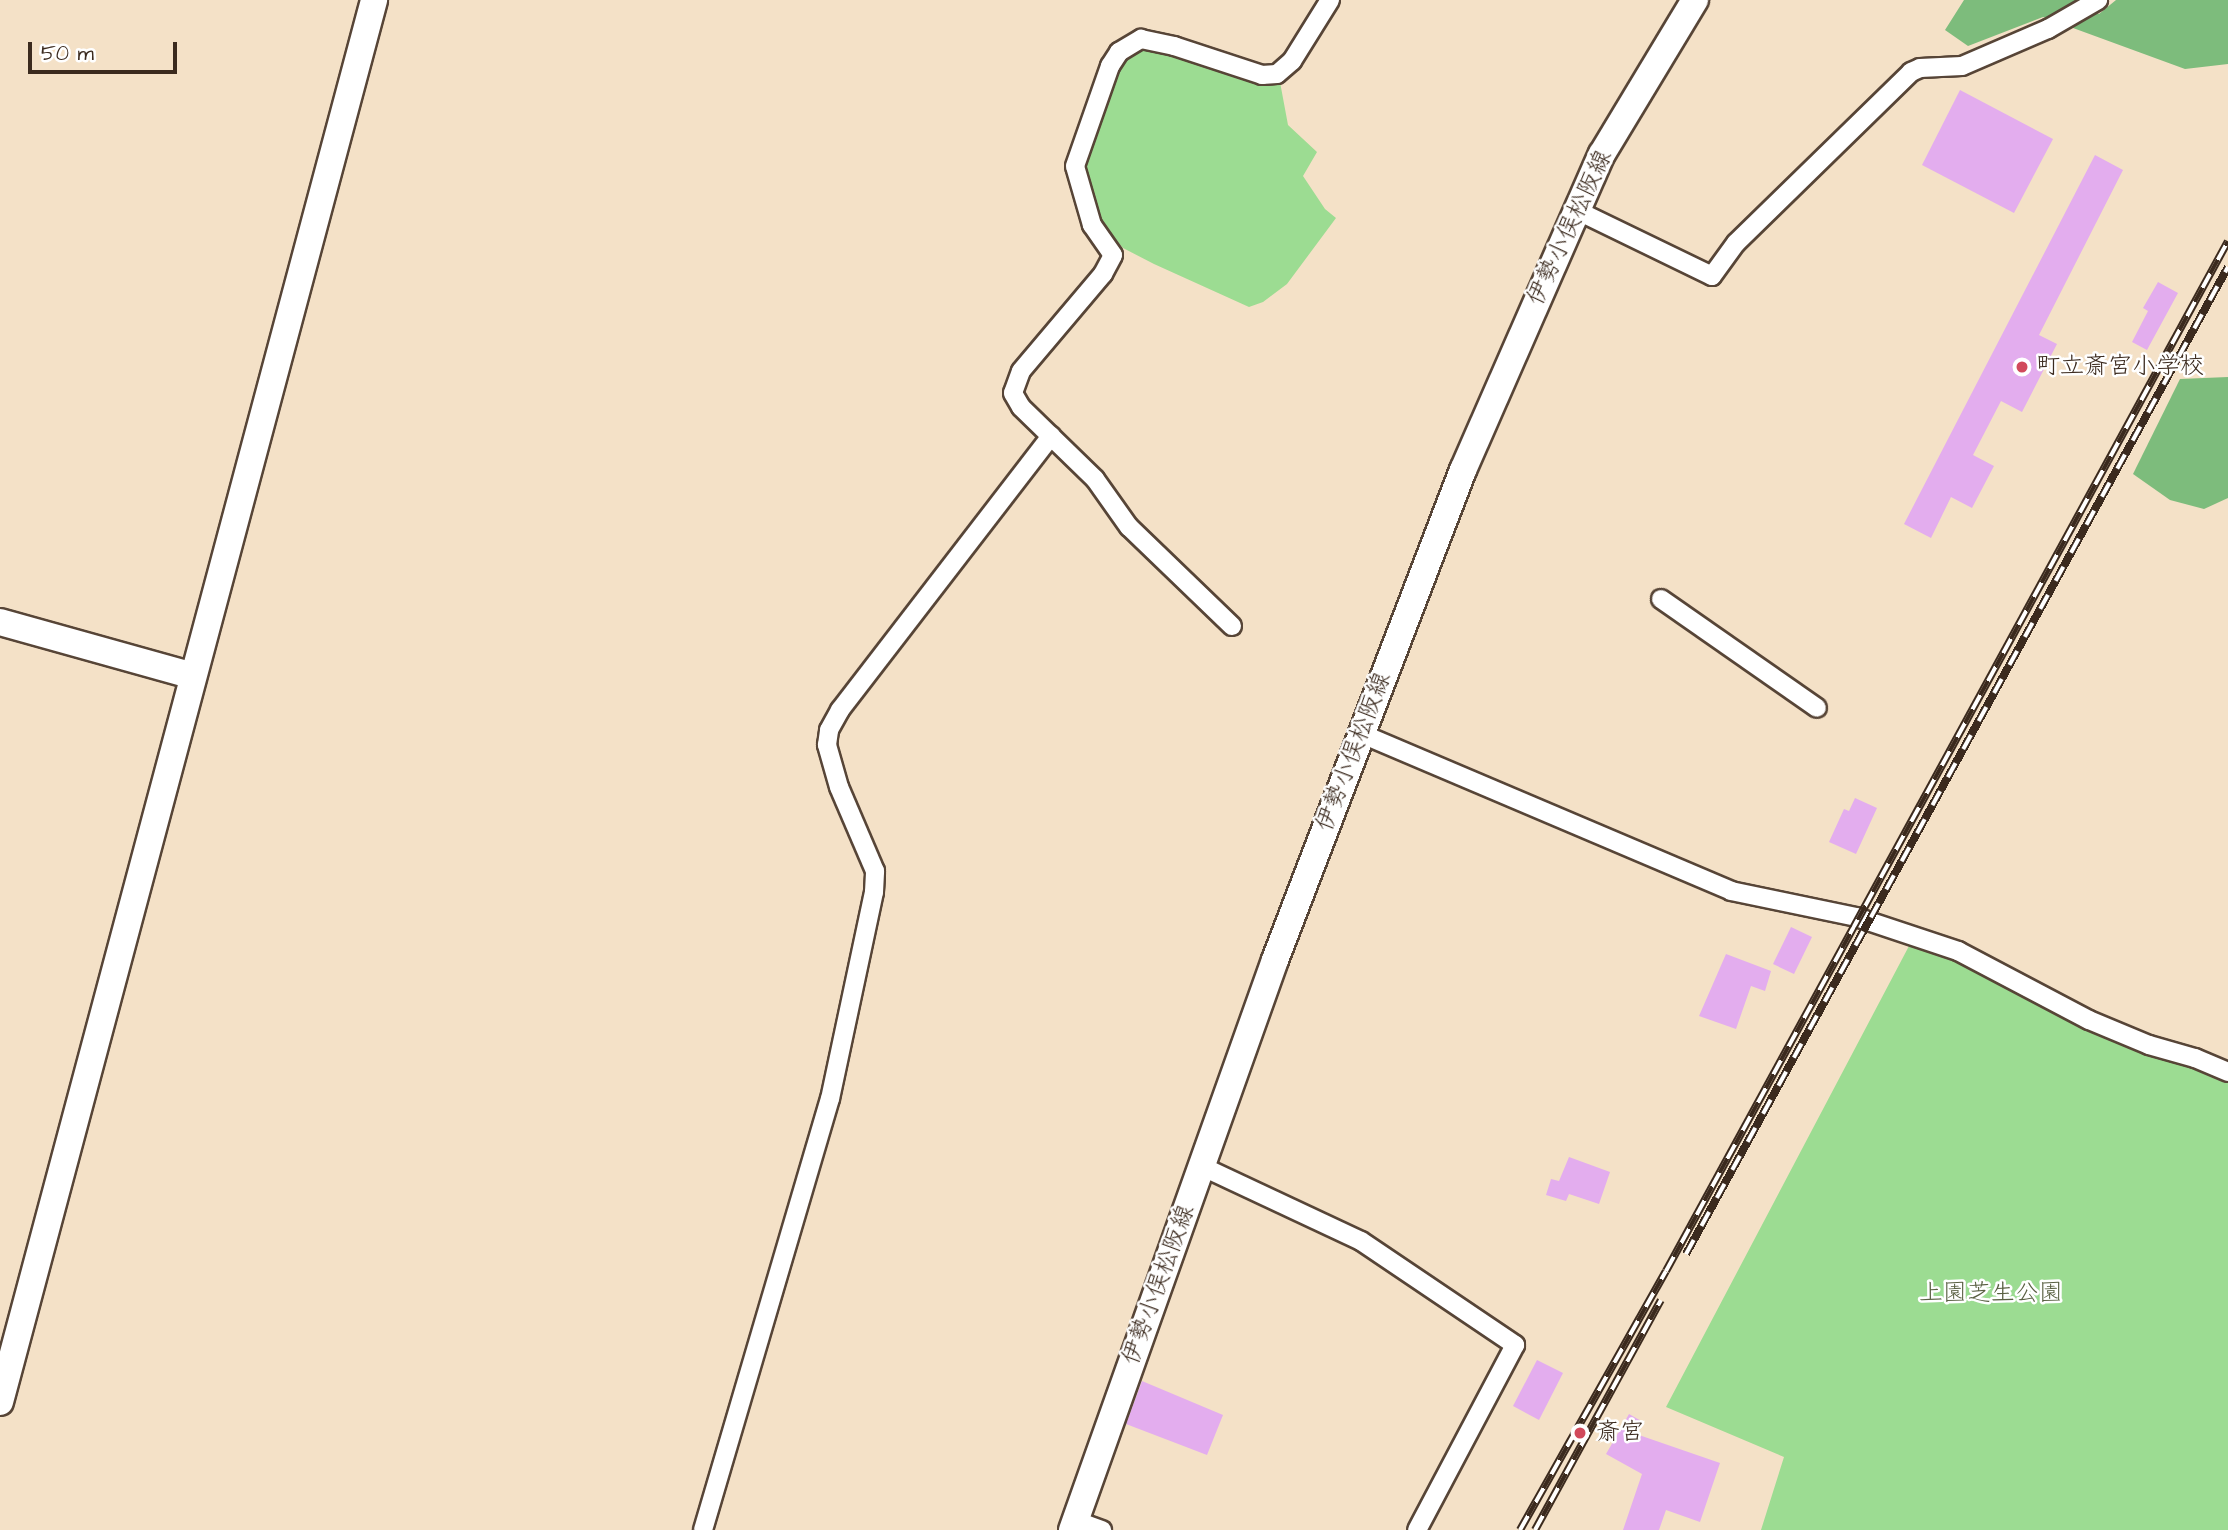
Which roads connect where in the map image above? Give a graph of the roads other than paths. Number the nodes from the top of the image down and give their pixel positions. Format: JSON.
{"nodes":[{"id":1,"x":374,"y":0,"type":"edge"},
{"id":2,"x":1330,"y":0,"type":"edge"},
{"id":3,"x":1695,"y":0,"type":"edge"},
{"id":4,"x":2098,"y":0,"type":"edge"},
{"id":5,"x":1576,"y":210,"type":"junction"},
{"id":6,"x":1051,"y":436,"type":"junction"},
{"id":7,"x":1661,"y":600,"type":"dead end"},
{"id":8,"x":0,"y":622,"type":"edge"},
{"id":9,"x":1232,"y":626,"type":"dead end"},
{"id":10,"x":193,"y":676,"type":"junction"},
{"id":11,"x":1817,"y":708,"type":"dead end"},
{"id":12,"x":1362,"y":734,"type":"junction"},
{"id":13,"x":2228,"y":1072,"type":"edge"},
{"id":14,"x":1203,"y":1167,"type":"junction"},
{"id":15,"x":0,"y":1402,"type":"edge"},
{"id":16,"x":1073,"y":1525,"type":"edge"},
{"id":17,"x":703,"y":1530,"type":"edge"},
{"id":18,"x":1102,"y":1530,"type":"edge"},
{"id":19,"x":1417,"y":1530,"type":"edge"}],
"edges":[{"from":1,"to":10,"type":"street"},
{"from":2,"to":6,"type":"street"},
{"from":3,"to":5,"type":"street","name":"伊勢小俣松阪線"},
{"from":4,"to":5,"type":"street"},
{"from":5,"to":12,"type":"street","name":"伊勢小俣松阪線"},
{"from":6,"to":9,"type":"street"},
{"from":6,"to":17,"type":"street"},
{"from":7,"to":11,"type":"street"},
{"from":8,"to":10,"type":"street"},
{"from":10,"to":15,"type":"street"},
{"from":12,"to":13,"type":"street"},
{"from":12,"to":14,"type":"street","name":"伊勢小俣松阪線"},
{"from":14,"to":16,"type":"street","name":"伊勢小俣松阪線"},
{"from":14,"to":19,"type":"street"},
{"from":16,"to":18,"type":"street"}]}
